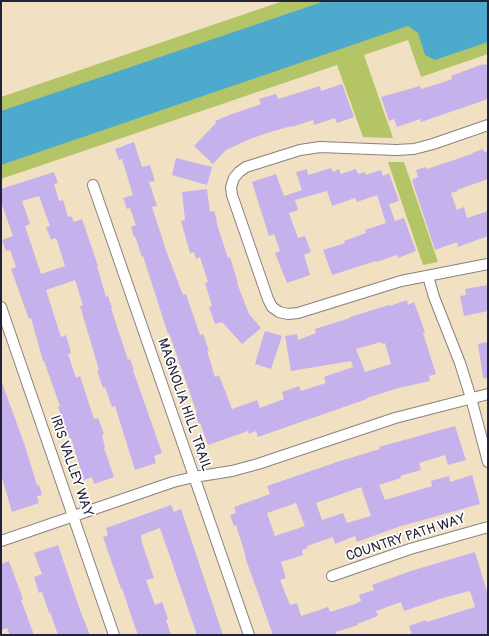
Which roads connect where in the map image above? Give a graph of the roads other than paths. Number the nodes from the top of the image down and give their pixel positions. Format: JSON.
{"nodes":[{"id":1,"x":488,"y":125,"type":"edge"},
{"id":2,"x":93,"y":185,"type":"dead end"},
{"id":3,"x":488,"y":264,"type":"edge"},
{"id":4,"x":428,"y":276,"type":"junction"},
{"id":5,"x":1,"y":307,"type":"edge"},
{"id":6,"x":488,"y":394,"type":"edge"},
{"id":7,"x":471,"y":398,"type":"junction"},
{"id":8,"x":488,"y":462,"type":"edge"},
{"id":9,"x":194,"y":477,"type":"junction"},
{"id":10,"x":73,"y":516,"type":"junction"},
{"id":11,"x":488,"y":527,"type":"edge"},
{"id":12,"x":1,"y":541,"type":"edge"},
{"id":13,"x":332,"y":576,"type":"dead end"},
{"id":14,"x":114,"y":635,"type":"edge"},
{"id":15,"x":249,"y":635,"type":"edge"}],
"edges":[{"from":1,"to":4,"type":"street"},
{"from":2,"to":9,"type":"street","name":"MAGNOLIA HILL TRAIL"},
{"from":3,"to":4,"type":"street"},
{"from":4,"to":7,"type":"street"},
{"from":5,"to":10,"type":"street","name":"IRIS VALLEY WAY"},
{"from":6,"to":7,"type":"street"},
{"from":7,"to":8,"type":"street"},
{"from":7,"to":9,"type":"street"},
{"from":9,"to":10,"type":"street"},
{"from":9,"to":15,"type":"street","name":"MAGNOLIA HILL TRAIL"},
{"from":10,"to":12,"type":"street"},
{"from":10,"to":14,"type":"street","name":"IRIS VALLEY WAY"},
{"from":11,"to":13,"type":"street","name":"COUNTRY PATH WAY"}]}
